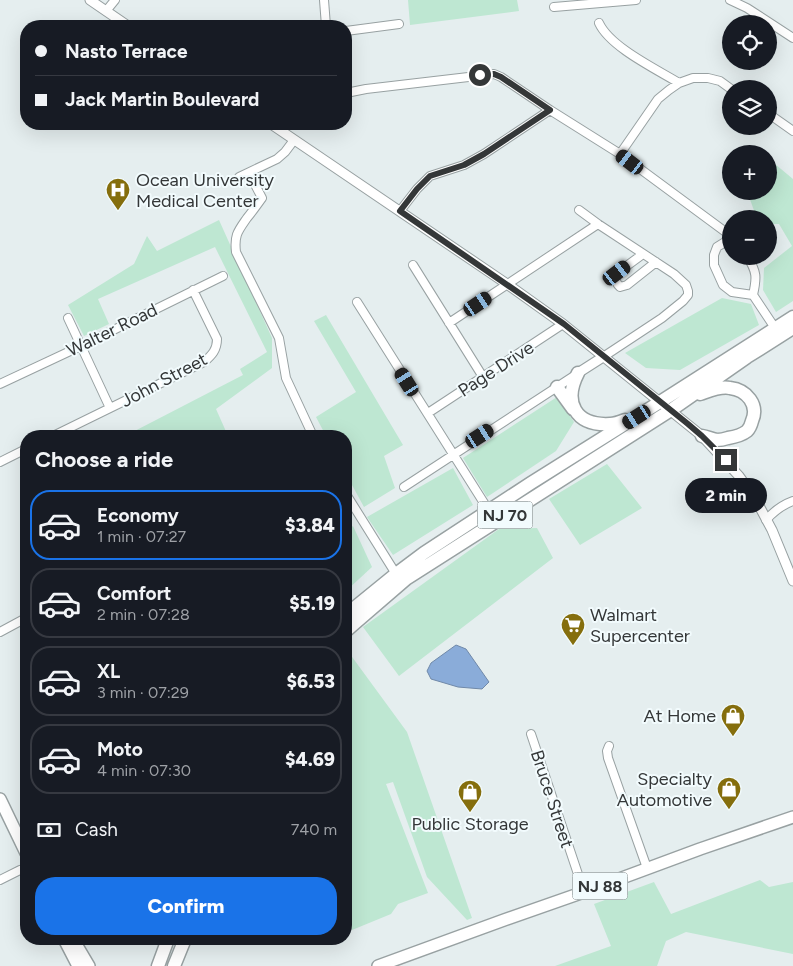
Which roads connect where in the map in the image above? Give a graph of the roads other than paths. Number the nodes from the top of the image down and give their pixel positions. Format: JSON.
{"nodes":[{"id":1,"x":90,"y":0,"type":"edge"},
{"id":2,"x":115,"y":0,"type":"edge"},
{"id":3,"x":324,"y":0,"type":"edge"},
{"id":4,"x":636,"y":0,"type":"edge"},
{"id":5,"x":730,"y":0,"type":"edge"},
{"id":6,"x":623,"y":1,"type":"edge"},
{"id":7,"x":554,"y":7,"type":"dead end"},
{"id":8,"x":106,"y":11,"type":"junction"},
{"id":9,"x":119,"y":20,"type":"edge"},
{"id":10,"x":326,"y":20,"type":"edge"},
{"id":11,"x":599,"y":23,"type":"dead end"},
{"id":12,"x":399,"y":24,"type":"dead end"},
{"id":13,"x":352,"y":30,"type":"edge"},
{"id":14,"x":793,"y":38,"type":"edge"},
{"id":15,"x":722,"y":82,"type":"edge"},
{"id":16,"x":679,"y":83,"type":"junction"},
{"id":17,"x":352,"y":92,"type":"edge"},
{"id":18,"x":550,"y":110,"type":"junction"},
{"id":19,"x":777,"y":120,"type":"edge"},
{"id":20,"x":280,"y":130,"type":"edge"},
{"id":21,"x":793,"y":131,"type":"edge"},
{"id":22,"x":294,"y":140,"type":"junction"},
{"id":23,"x":620,"y":154,"type":"junction"},
{"id":24,"x":249,"y":172,"type":"junction"},
{"id":25,"x":239,"y":177,"type":"dead end"},
{"id":26,"x":579,"y":210,"type":"dead end"},
{"id":27,"x":400,"y":211,"type":"junction"},
{"id":28,"x":598,"y":224,"type":"junction"},
{"id":29,"x":722,"y":229,"type":"edge"},
{"id":30,"x":722,"y":244,"type":"edge"},
{"id":31,"x":643,"y":254,"type":"junction"},
{"id":32,"x":656,"y":262,"type":"junction"},
{"id":33,"x":413,"y":265,"type":"dead end"},
{"id":34,"x":752,"y":265,"type":"edge"},
{"id":35,"x":223,"y":276,"type":"dead end"},
{"id":36,"x":507,"y":284,"type":"junction"},
{"id":37,"x":193,"y":290,"type":"junction"},
{"id":38,"x":753,"y":295,"type":"junction"},
{"id":39,"x":357,"y":302,"type":"dead end"},
{"id":40,"x":793,"y":317,"type":"edge"},
{"id":41,"x":68,"y":318,"type":"dead end"},
{"id":42,"x":449,"y":324,"type":"junction"},
{"id":43,"x":564,"y":324,"type":"junction"},
{"id":44,"x":775,"y":328,"type":"junction"},
{"id":45,"x":793,"y":328,"type":"edge"},
{"id":46,"x":81,"y":346,"type":"junction"},
{"id":47,"x":603,"y":356,"type":"junction"},
{"id":48,"x":578,"y":373,"type":"junction"},
{"id":49,"x":483,"y":377,"type":"junction"},
{"id":50,"x":0,"y":384,"type":"edge"},
{"id":51,"x":557,"y":387,"type":"junction"},
{"id":52,"x":690,"y":396,"type":"junction"},
{"id":53,"x":666,"y":406,"type":"junction"},
{"id":54,"x":110,"y":408,"type":"junction"},
{"id":55,"x":574,"y":411,"type":"junction"},
{"id":56,"x":428,"y":414,"type":"junction"},
{"id":57,"x":637,"y":417,"type":"junction"},
{"id":58,"x":65,"y":430,"type":"edge"},
{"id":59,"x":310,"y":430,"type":"edge"},
{"id":60,"x":702,"y":436,"type":"junction"},
{"id":61,"x":20,"y":452,"type":"edge"},
{"id":62,"x":453,"y":454,"type":"junction"},
{"id":63,"x":0,"y":462,"type":"edge"},
{"id":64,"x":404,"y":487,"type":"dead end"},
{"id":65,"x":793,"y":501,"type":"edge"},
{"id":66,"x":352,"y":504,"type":"edge"},
{"id":67,"x":489,"y":511,"type":"junction"},
{"id":68,"x":766,"y":520,"type":"junction"},
{"id":69,"x":396,"y":574,"type":"junction"},
{"id":70,"x":793,"y":581,"type":"edge"},
{"id":71,"x":352,"y":610,"type":"edge"},
{"id":72,"x":20,"y":621,"type":"edge"},
{"id":73,"x":352,"y":626,"type":"edge"},
{"id":74,"x":0,"y":632,"type":"edge"},
{"id":75,"x":531,"y":734,"type":"dead end"},
{"id":76,"x":609,"y":746,"type":"dead end"},
{"id":77,"x":0,"y":799,"type":"edge"},
{"id":78,"x":793,"y":817,"type":"edge"},
{"id":79,"x":20,"y":841,"type":"edge"},
{"id":80,"x":648,"y":868,"type":"junction"},
{"id":81,"x":20,"y":870,"type":"edge"},
{"id":82,"x":0,"y":880,"type":"edge"},
{"id":83,"x":584,"y":892,"type":"junction"},
{"id":84,"x":67,"y":945,"type":"edge"},
{"id":85,"x":77,"y":945,"type":"edge"},
{"id":86,"x":166,"y":945,"type":"edge"},
{"id":87,"x":183,"y":945,"type":"edge"},
{"id":88,"x":409,"y":961,"type":"edge"},
{"id":89,"x":78,"y":966,"type":"edge"},
{"id":90,"x":89,"y":966,"type":"edge"},
{"id":91,"x":158,"y":966,"type":"edge"},
{"id":92,"x":176,"y":966,"type":"edge"},
{"id":93,"x":378,"y":966,"type":"edge"}],
"edges":[{"from":1,"to":8,"type":"street"},
{"from":2,"to":8,"type":"street"},
{"from":3,"to":10,"type":"street"},
{"from":4,"to":6,"type":"street"},
{"from":5,"to":14,"type":"street"},
{"from":6,"to":7,"type":"street"},
{"from":8,"to":9,"type":"street"},
{"from":11,"to":16,"type":"street"},
{"from":12,"to":13,"type":"street"},
{"from":15,"to":16,"type":"street"},
{"from":16,"to":23,"type":"street"},
{"from":17,"to":18,"type":"street"},
{"from":18,"to":23,"type":"street"},
{"from":18,"to":27,"type":"street"},
{"from":19,"to":21,"type":"street"},
{"from":20,"to":22,"type":"street"},
{"from":22,"to":24,"type":"street"},
{"from":22,"to":27,"type":"street"},
{"from":23,"to":29,"type":"street"},
{"from":24,"to":25,"type":"street"},
{"from":24,"to":59,"type":"street"},
{"from":26,"to":28,"type":"street"},
{"from":27,"to":36,"type":"street"},
{"from":28,"to":31,"type":"street"},
{"from":28,"to":36,"type":"street"},
{"from":30,"to":38,"type":"street"},
{"from":31,"to":32,"type":"street"},
{"from":31,"to":32,"type":"street"},
{"from":32,"to":47,"type":"street"},
{"from":33,"to":42,"type":"street"},
{"from":34,"to":38,"type":"street"},
{"from":35,"to":37,"type":"street","name":"Walter Road"},
{"from":36,"to":42,"type":"street"},
{"from":36,"to":43,"type":"street"},
{"from":37,"to":46,"type":"street","name":"Walter Road"},
{"from":37,"to":54,"type":"street","name":"John Street"},
{"from":38,"to":44,"type":"street"},
{"from":39,"to":56,"type":"street"},
{"from":40,"to":44,"type":"highway","number":"NJ 70"},
{"from":41,"to":46,"type":"street"},
{"from":42,"to":49,"type":"street"},
{"from":43,"to":47,"type":"street"},
{"from":43,"to":49,"type":"street","name":"Page Drive"},
{"from":44,"to":53,"type":"highway","number":"NJ 70"},
{"from":45,"to":52,"type":"highway","number":"NJ 70"},
{"from":46,"to":50,"type":"street","name":"Walter Road"},
{"from":46,"to":54,"type":"street"},
{"from":47,"to":48,"type":"street"},
{"from":47,"to":53,"type":"street"},
{"from":48,"to":51,"type":"street"},
{"from":48,"to":55,"type":"highway"},
{"from":49,"to":56,"type":"street","name":"Page Drive"},
{"from":51,"to":55,"type":"highway"},
{"from":51,"to":62,"type":"street"},
{"from":52,"to":53,"type":"highway","number":"NJ 70"},
{"from":52,"to":60,"type":"highway"},
{"from":53,"to":57,"type":"highway","number":"NJ 70"},
{"from":53,"to":60,"type":"street"},
{"from":53,"to":73,"type":"highway","number":"NJ 70"},
{"from":54,"to":58,"type":"street","name":"John Street"},
{"from":55,"to":57,"type":"highway"},
{"from":56,"to":62,"type":"street"},
{"from":57,"to":67,"type":"highway","number":"NJ 70"},
{"from":60,"to":68,"type":"street"},
{"from":61,"to":63,"type":"street"},
{"from":62,"to":64,"type":"street"},
{"from":62,"to":67,"type":"street"},
{"from":65,"to":68,"type":"street"},
{"from":66,"to":69,"type":"street"},
{"from":67,"to":69,"type":"highway","number":"NJ 70"},
{"from":68,"to":70,"type":"street"},
{"from":69,"to":71,"type":"highway","number":"NJ 70"},
{"from":72,"to":74,"type":"street"},
{"from":75,"to":83,"type":"street","name":"Bruce Street"},
{"from":76,"to":80,"type":"street"},
{"from":77,"to":79,"type":"main road"},
{"from":78,"to":80,"type":"main road","number":"NJ 88"},
{"from":80,"to":83,"type":"main road","number":"NJ 88"},
{"from":81,"to":82,"type":"street"},
{"from":83,"to":88,"type":"main road","number":"NJ 88"},
{"from":84,"to":89,"type":"main road"},
{"from":85,"to":90,"type":"main road"},
{"from":86,"to":91,"type":"highway"},
{"from":87,"to":92,"type":"highway"},
{"from":88,"to":93,"type":"main road","number":"NJ 88"}]}
